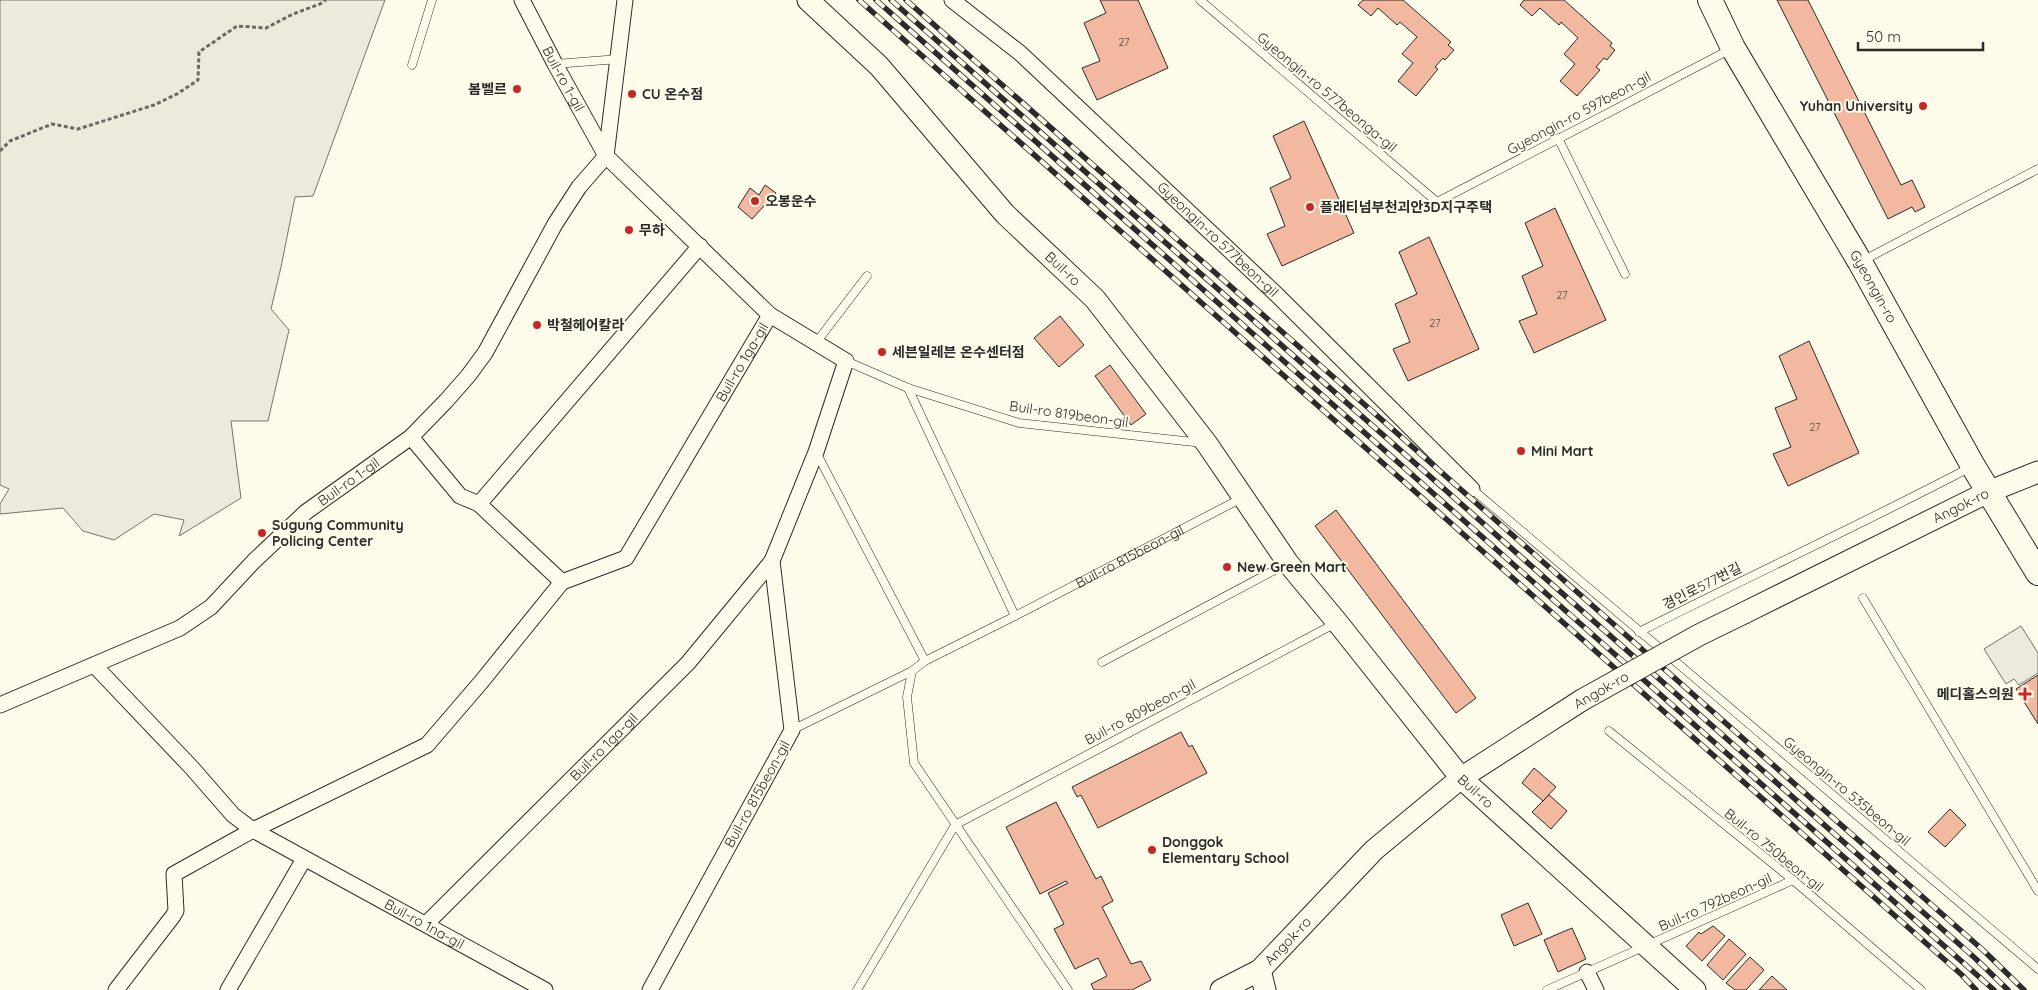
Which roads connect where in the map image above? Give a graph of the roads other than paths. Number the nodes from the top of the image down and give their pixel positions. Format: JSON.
{"nodes":[{"id":1,"x":432,"y":0,"type":"edge"},
{"id":2,"x":522,"y":0,"type":"edge"},
{"id":3,"x":625,"y":0,"type":"edge"},
{"id":4,"x":808,"y":0,"type":"edge"},
{"id":5,"x":952,"y":0,"type":"edge"},
{"id":6,"x":1200,"y":0,"type":"edge"},
{"id":7,"x":1710,"y":0,"type":"edge"},
{"id":8,"x":1733,"y":48,"type":"junction"},
{"id":9,"x":619,"y":59,"type":"junction"},
{"id":10,"x":554,"y":64,"type":"junction"},
{"id":11,"x":412,"y":65,"type":"dead end"},
{"id":12,"x":1558,"y":138,"type":"junction"},
{"id":13,"x":606,"y":156,"type":"junction"},
{"id":14,"x":2038,"y":169,"type":"edge"},
{"id":15,"x":1438,"y":202,"type":"joint"},
{"id":16,"x":700,"y":246,"type":"junction"},
{"id":17,"x":1860,"y":262,"type":"junction"},
{"id":18,"x":1625,"y":274,"type":"dead end"},
{"id":19,"x":867,"y":276,"type":"dead end"},
{"id":20,"x":770,"y":315,"type":"junction"},
{"id":21,"x":815,"y":344,"type":"junction"},
{"id":22,"x":846,"y":362,"type":"junction"},
{"id":23,"x":908,"y":388,"type":"junction"},
{"id":24,"x":411,"y":438,"type":"junction"},
{"id":25,"x":1207,"y":444,"type":"junction"},
{"id":26,"x":816,"y":452,"type":"junction"},
{"id":27,"x":1973,"y":466,"type":"junction"},
{"id":28,"x":2038,"y":472,"type":"edge"},
{"id":29,"x":1472,"y":489,"type":"joint"},
{"id":30,"x":1988,"y":492,"type":"junction"},
{"id":31,"x":1243,"y":497,"type":"junction"},
{"id":32,"x":479,"y":504,"type":"junction"},
{"id":33,"x":772,"y":561,"type":"junction"},
{"id":34,"x":1288,"y":563,"type":"junction"},
{"id":35,"x":2038,"y":573,"type":"edge"},
{"id":36,"x":562,"y":582,"type":"junction"},
{"id":37,"x":1863,"y":598,"type":"dead end"},
{"id":38,"x":1015,"y":616,"type":"junction"},
{"id":39,"x":1337,"y":622,"type":"junction"},
{"id":40,"x":1639,"y":632,"type":"junction"},
{"id":41,"x":925,"y":661,"type":"junction"},
{"id":42,"x":1102,"y":662,"type":"dead end"},
{"id":43,"x":94,"y":665,"type":"junction"},
{"id":44,"x":912,"y":671,"type":"junction"},
{"id":45,"x":0,"y":705,"type":"edge"},
{"id":46,"x":792,"y":730,"type":"junction"},
{"id":47,"x":1609,"y":731,"type":"dead end"},
{"id":48,"x":1461,"y":778,"type":"junction"},
{"id":49,"x":955,"y":825,"type":"junction"},
{"id":50,"x":253,"y":830,"type":"junction"},
{"id":51,"x":304,"y":859,"type":"junction"},
{"id":52,"x":1793,"y":880,"type":"junction"},
{"id":53,"x":2038,"y":891,"type":"edge"},
{"id":54,"x":426,"y":924,"type":"junction"},
{"id":55,"x":1647,"y":947,"type":"junction"},
{"id":56,"x":2038,"y":969,"type":"edge"},
{"id":57,"x":1588,"y":972,"type":"junction"},
{"id":58,"x":1263,"y":980,"type":"edge"},
{"id":59,"x":116,"y":990,"type":"edge"},
{"id":60,"x":228,"y":990,"type":"edge"},
{"id":61,"x":545,"y":990,"type":"edge"},
{"id":62,"x":650,"y":990,"type":"edge"},
{"id":63,"x":857,"y":990,"type":"edge"},
{"id":64,"x":1068,"y":990,"type":"edge"},
{"id":65,"x":1221,"y":990,"type":"edge"},
{"id":66,"x":1547,"y":990,"type":"edge"},
{"id":67,"x":1596,"y":990,"type":"edge"},
{"id":68,"x":1695,"y":990,"type":"edge"},
{"id":69,"x":1921,"y":990,"type":"edge"}],
"edges":[{"from":1,"to":11,"type":"lane"},
{"from":2,"to":10,"type":"street","name":"Buil-ro 1-gil"},
{"from":3,"to":9,"type":"street"},
{"from":4,"to":25,"type":"street","name":"Buil-ro"},
{"from":5,"to":29,"type":"street","name":"Gyeongin-ro 577beon-gil"},
{"from":6,"to":15,"type":"lane","name":"Gyeongin-ro 577beonga-gil"},
{"from":7,"to":8,"type":"main road","name":"Gyeongin-ro"},
{"from":8,"to":12,"type":"lane","name":"Gyeongin-ro 597beon-gil"},
{"from":8,"to":17,"type":"main road","name":"Gyeongin-ro"},
{"from":9,"to":10,"type":"lane"},
{"from":9,"to":13,"type":"street"},
{"from":10,"to":13,"type":"street","name":"Buil-ro 1-gil"},
{"from":12,"to":15,"type":"lane","name":"Gyeongin-ro 597beon-gil"},
{"from":12,"to":18,"type":"lane"},
{"from":13,"to":16,"type":"street","name":"Buil-ro 1ga-gil"},
{"from":13,"to":24,"type":"street","name":"Buil-ro 1-gil"},
{"from":14,"to":17,"type":"lane"},
{"from":16,"to":20,"type":"street","name":"Buil-ro 1ga-gil"},
{"from":16,"to":32,"type":"street"},
{"from":17,"to":27,"type":"main road","name":"Gyeongin-ro"},
{"from":19,"to":21,"type":"lane"},
{"from":20,"to":21,"type":"street","name":"Buil-ro 1ga-gil"},
{"from":20,"to":36,"type":"street","name":"Buil-ro 1ga-gil"},
{"from":21,"to":22,"type":"street","name":"Buil-ro 1ga-gil"},
{"from":22,"to":23,"type":"lane","name":"Buil-ro 819beon-gil"},
{"from":22,"to":26,"type":"street","name":"Buil-ro 1ga-gil"},
{"from":23,"to":25,"type":"lane","name":"Buil-ro 819beon-gil"},
{"from":23,"to":38,"type":"lane"},
{"from":24,"to":32,"type":"street"},
{"from":24,"to":43,"type":"street","name":"Buil-ro 1-gil"},
{"from":25,"to":31,"type":"street","name":"Buil-ro"},
{"from":26,"to":33,"type":"street","name":"Buil-ro 1ga-gil"},
{"from":26,"to":41,"type":"lane"},
{"from":27,"to":30,"type":"main road","name":"Gyeongin-ro"},
{"from":27,"to":40,"type":"lane","name":"경인로577번길"},
{"from":28,"to":30,"type":"street","name":"Angok-ro"},
{"from":29,"to":40,"type":"lane"},
{"from":30,"to":35,"type":"main road","name":"Gyeongin-ro"},
{"from":30,"to":48,"type":"street","name":"Angok-ro","bridge":true},
{"from":31,"to":34,"type":"street","name":"Buil-ro"},
{"from":31,"to":38,"type":"lane","name":"Buil-ro 815beon-gil"},
{"from":32,"to":36,"type":"street"},
{"from":33,"to":46,"type":"street","name":"Buil-ro 1ga-gil"},
{"from":33,"to":54,"type":"street","name":"Buil-ro 1ga-gil"},
{"from":34,"to":39,"type":"street","name":"Buil-ro"},
{"from":34,"to":42,"type":"lane"},
{"from":36,"to":50,"type":"street"},
{"from":37,"to":53,"type":"lane"},
{"from":38,"to":41,"type":"lane","name":"Buil-ro 815beon-gil"},
{"from":39,"to":48,"type":"street","name":"Buil-ro"},
{"from":39,"to":49,"type":"lane","name":"Buil-ro 809beon-gil"},
{"from":40,"to":56,"type":"lane","name":"Gyeongin-ro 535beon-gil"},
{"from":41,"to":44,"type":"lane","name":"Buil-ro 815beon-gil"},
{"from":43,"to":45,"type":"street","name":"Buil-ro 1-gil"},
{"from":43,"to":50,"type":"street","name":"Buil-ro 1na-gil"},
{"from":44,"to":46,"type":"lane","name":"Buil-ro 815beon-gil"},
{"from":44,"to":49,"type":"lane"},
{"from":46,"to":62,"type":"street","name":"Buil-ro 815beon-gil"},
{"from":47,"to":52,"type":"lane","name":"Buil-ro 750beon-gil"},
{"from":48,"to":55,"type":"street","name":"Buil-ro"},
{"from":48,"to":58,"type":"street","name":"Angok-ro"},
{"from":49,"to":63,"type":"lane"},
{"from":49,"to":64,"type":"lane"},
{"from":50,"to":51,"type":"street","name":"Buil-ro 1na-gil"},
{"from":50,"to":59,"type":"street"},
{"from":51,"to":54,"type":"street","name":"Buil-ro 1na-gil"},
{"from":51,"to":60,"type":"street"},
{"from":52,"to":55,"type":"lane","name":"Buil-ro 792beon-gil"},
{"from":52,"to":69,"type":"lane","name":"Buil-ro 750beon-gil"},
{"from":54,"to":61,"type":"street","name":"Buil-ro 1na-gil"},
{"from":55,"to":57,"type":"lane","name":"Buil-ro 792beon-gil"},
{"from":55,"to":68,"type":"street","name":"Buil-ro"},
{"from":57,"to":66,"type":"lane","name":"Buil-ro 792beon-gil"},
{"from":57,"to":67,"type":"street"},
{"from":58,"to":65,"type":"street","name":"Angok-ro"}]}
